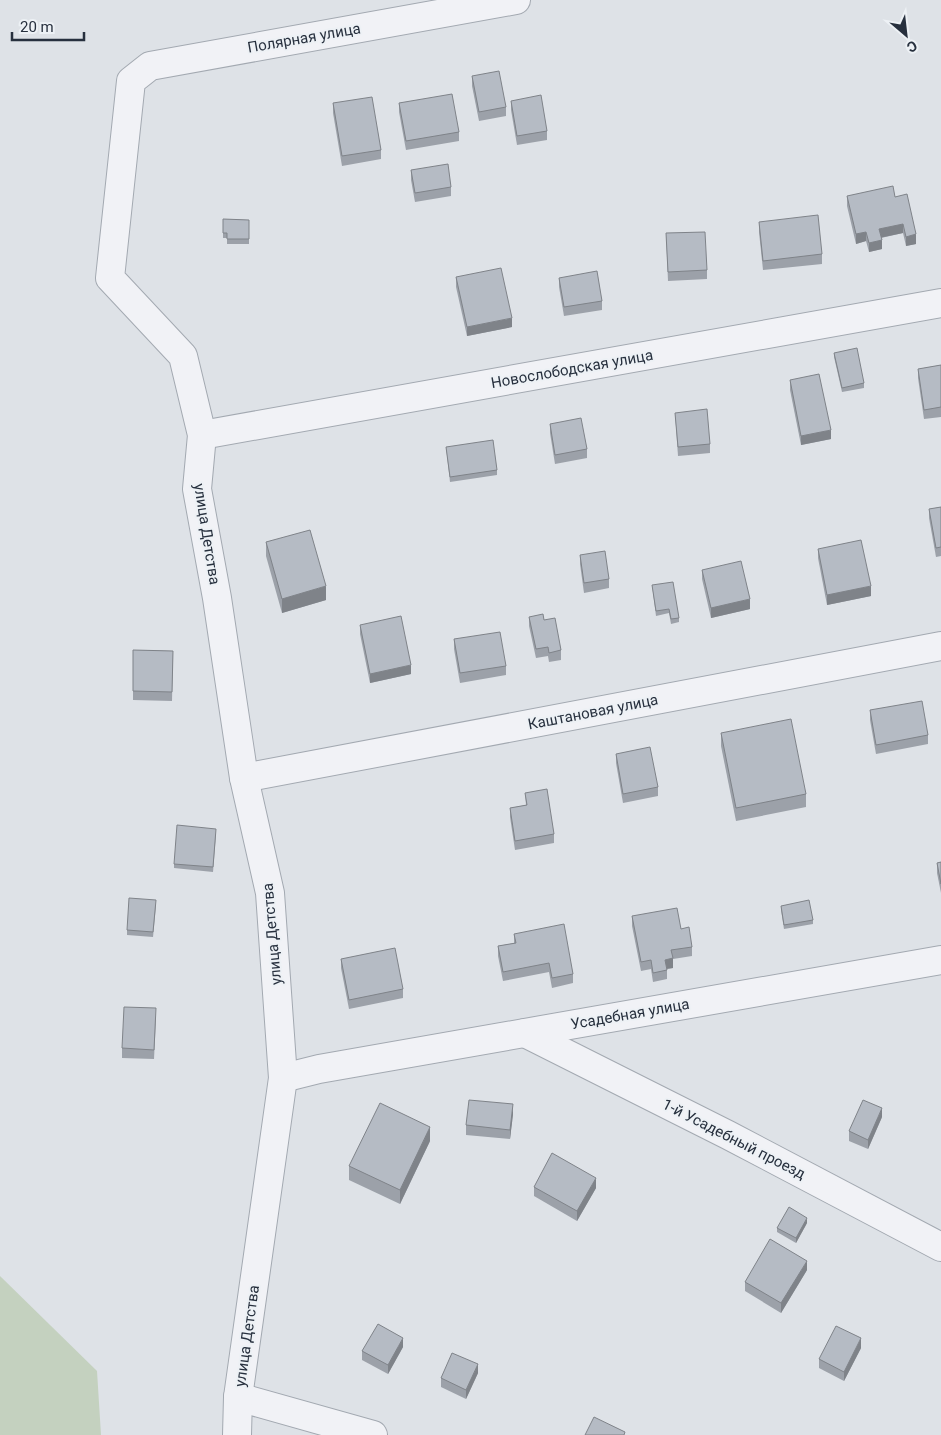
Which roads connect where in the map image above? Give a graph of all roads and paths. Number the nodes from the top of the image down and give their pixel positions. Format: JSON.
{"nodes":[{"id":1,"x":516,"y":0,"type":"edge"},
{"id":2,"x":482,"y":3,"type":"edge"},
{"id":3,"x":131,"y":81,"type":"joint"},
{"id":4,"x":941,"y":304,"type":"edge"},
{"id":5,"x":202,"y":436,"type":"junction"},
{"id":6,"x":941,"y":646,"type":"edge"},
{"id":7,"x":244,"y":778,"type":"junction"},
{"id":8,"x":941,"y":960,"type":"edge"},
{"id":9,"x":525,"y":1033,"type":"junction"},
{"id":10,"x":283,"y":1078,"type":"junction"},
{"id":11,"x":941,"y":1247,"type":"edge"},
{"id":12,"x":238,"y":1397,"type":"junction"},
{"id":13,"x":237,"y":1435,"type":"edge"},
{"id":14,"x":373,"y":1435,"type":"edge"}],
"edges":[{"from":1,"to":2,"type":"street","name":"Полярная улица"},
{"from":2,"to":3,"type":"street","name":"Полярная улица"},
{"from":3,"to":5,"type":"street","name":"улица Детства"},
{"from":4,"to":5,"type":"street","name":"Новослободская улица"},
{"from":5,"to":7,"type":"street","name":"улица Детства"},
{"from":6,"to":7,"type":"street","name":"Каштановая улица"},
{"from":7,"to":10,"type":"street","name":"улица Детства"},
{"from":8,"to":9,"type":"street","name":"Усадебная улица"},
{"from":9,"to":10,"type":"street","name":"Усадебная улица"},
{"from":9,"to":11,"type":"street","name":"1-й Усадебный проезд"},
{"from":10,"to":12,"type":"street","name":"улица Детства"},
{"from":12,"to":13,"type":"street","name":"улица Детства"},
{"from":12,"to":14,"type":"street"}]}
